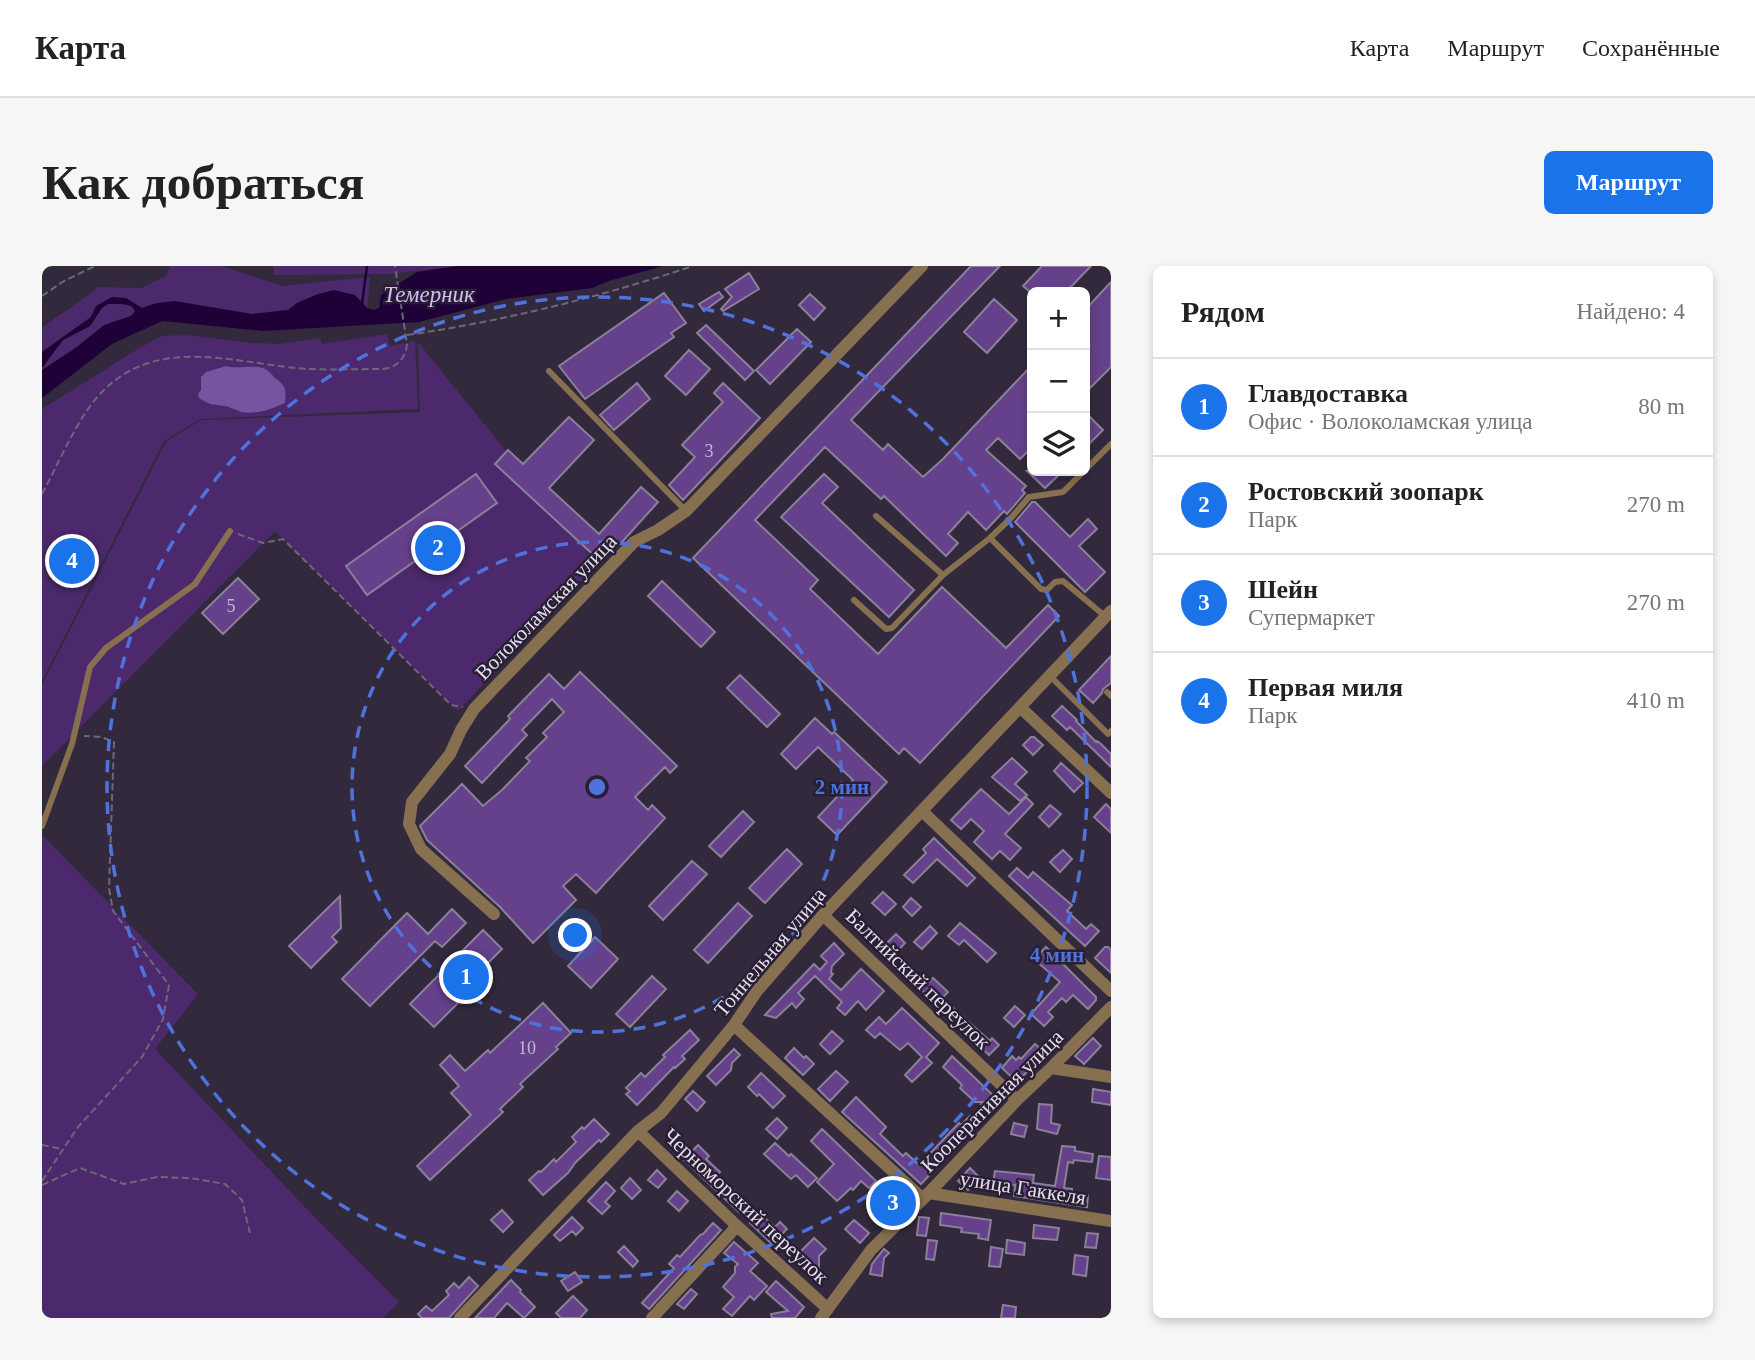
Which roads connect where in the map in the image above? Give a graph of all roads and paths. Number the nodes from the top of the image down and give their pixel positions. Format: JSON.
{"nodes":[{"id":1,"x":94,"y":266,"type":"edge"},
{"id":2,"x":693,"y":266,"type":"edge"},
{"id":3,"x":922,"y":266,"type":"edge"},
{"id":4,"x":395,"y":268,"type":"edge"},
{"id":5,"x":42,"y":296,"type":"edge"},
{"id":6,"x":406,"y":335,"type":"junction"},
{"id":7,"x":549,"y":371,"type":"dead end"},
{"id":8,"x":1111,"y":444,"type":"edge"},
{"id":9,"x":1090,"y":466,"type":"edge"},
{"id":10,"x":1080,"y":476,"type":"edge"},
{"id":11,"x":42,"y":494,"type":"edge"},
{"id":12,"x":686,"y":512,"type":"junction"},
{"id":13,"x":876,"y":516,"type":"dead end"},
{"id":14,"x":230,"y":531,"type":"joint"},
{"id":15,"x":990,"y":538,"type":"junction"},
{"id":16,"x":943,"y":575,"type":"junction"},
{"id":17,"x":854,"y":600,"type":"dead end"},
{"id":18,"x":1108,"y":614,"type":"edge"},
{"id":19,"x":1050,"y":676,"type":"junction"},
{"id":20,"x":1020,"y":707,"type":"junction"},
{"id":21,"x":474,"y":709,"type":"junction"},
{"id":22,"x":1111,"y":731,"type":"edge"},
{"id":23,"x":74,"y":736,"type":"junction"},
{"id":24,"x":1111,"y":793,"type":"edge"},
{"id":25,"x":922,"y":811,"type":"junction"},
{"id":26,"x":42,"y":826,"type":"edge"},
{"id":27,"x":494,"y":914,"type":"dead end"},
{"id":28,"x":823,"y":915,"type":"junction"},
{"id":29,"x":1111,"y":991,"type":"edge"},
{"id":30,"x":1111,"y":1007,"type":"edge"},
{"id":31,"x":734,"y":1025,"type":"junction"},
{"id":32,"x":1051,"y":1068,"type":"junction"},
{"id":33,"x":1111,"y":1077,"type":"edge"},
{"id":34,"x":1017,"y":1100,"type":"junction"},
{"id":35,"x":638,"y":1131,"type":"junction"},
{"id":36,"x":42,"y":1145,"type":"edge"},
{"id":37,"x":63,"y":1149,"type":"junction"},
{"id":38,"x":42,"y":1183,"type":"edge"},
{"id":39,"x":925,"y":1196,"type":"junction"},
{"id":40,"x":1111,"y":1221,"type":"edge"},
{"id":41,"x":737,"y":1226,"type":"junction"},
{"id":42,"x":250,"y":1233,"type":"dead end"},
{"id":43,"x":824,"y":1313,"type":"edge"},
{"id":44,"x":460,"y":1318,"type":"edge"},
{"id":45,"x":652,"y":1318,"type":"edge"}],
"edges":[{"from":1,"to":5,"type":"path"},
{"from":2,"to":6,"type":"path"},
{"from":3,"to":12,"type":"street","name":"Волоколамская улица"},
{"from":4,"to":6,"type":"path"},
{"from":6,"to":11,"type":"path"},
{"from":7,"to":12,"type":"lane"},
{"from":8,"to":9,"type":"lane"},
{"from":10,"to":15,"type":"lane"},
{"from":12,"to":21,"type":"street","name":"Волоколамская улица"},
{"from":13,"to":16,"type":"lane"},
{"from":14,"to":21,"type":"path"},
{"from":14,"to":23,"type":"lane"},
{"from":15,"to":16,"type":"lane"},
{"from":15,"to":18,"type":"lane"},
{"from":16,"to":17,"type":"lane"},
{"from":18,"to":19,"type":"street","name":"Тоннельная улица"},
{"from":19,"to":20,"type":"street","name":"Тоннельная улица"},
{"from":19,"to":22,"type":"lane"},
{"from":20,"to":24,"type":"street"},
{"from":20,"to":25,"type":"street","name":"Тоннельная улица"},
{"from":21,"to":27,"type":"street","name":"Волоколамская улица"},
{"from":23,"to":26,"type":"lane"},
{"from":23,"to":37,"type":"path"},
{"from":25,"to":28,"type":"street","name":"Тоннельная улица"},
{"from":25,"to":29,"type":"street"},
{"from":28,"to":31,"type":"street","name":"Тоннельная улица"},
{"from":28,"to":34,"type":"street","name":"Балтийский переулок"},
{"from":30,"to":32,"type":"street","name":"Кооперативная улица"},
{"from":31,"to":35,"type":"street","name":"Тоннельная улица"},
{"from":31,"to":39,"type":"street"},
{"from":32,"to":33,"type":"street"},
{"from":32,"to":34,"type":"street","name":"Кооперативная улица"},
{"from":34,"to":39,"type":"street","name":"Кооперативная улица"},
{"from":35,"to":41,"type":"street","name":"Черноморский переулок"},
{"from":35,"to":44,"type":"street","name":"Тоннельная улица"},
{"from":36,"to":37,"type":"path"},
{"from":37,"to":38,"type":"path"},
{"from":38,"to":42,"type":"path"},
{"from":39,"to":40,"type":"street","name":"улица Гаккеля"},
{"from":39,"to":43,"type":"street","name":"Кооперативная улица"},
{"from":41,"to":43,"type":"street","name":"Черноморский переулок"},
{"from":41,"to":45,"type":"street"}]}
